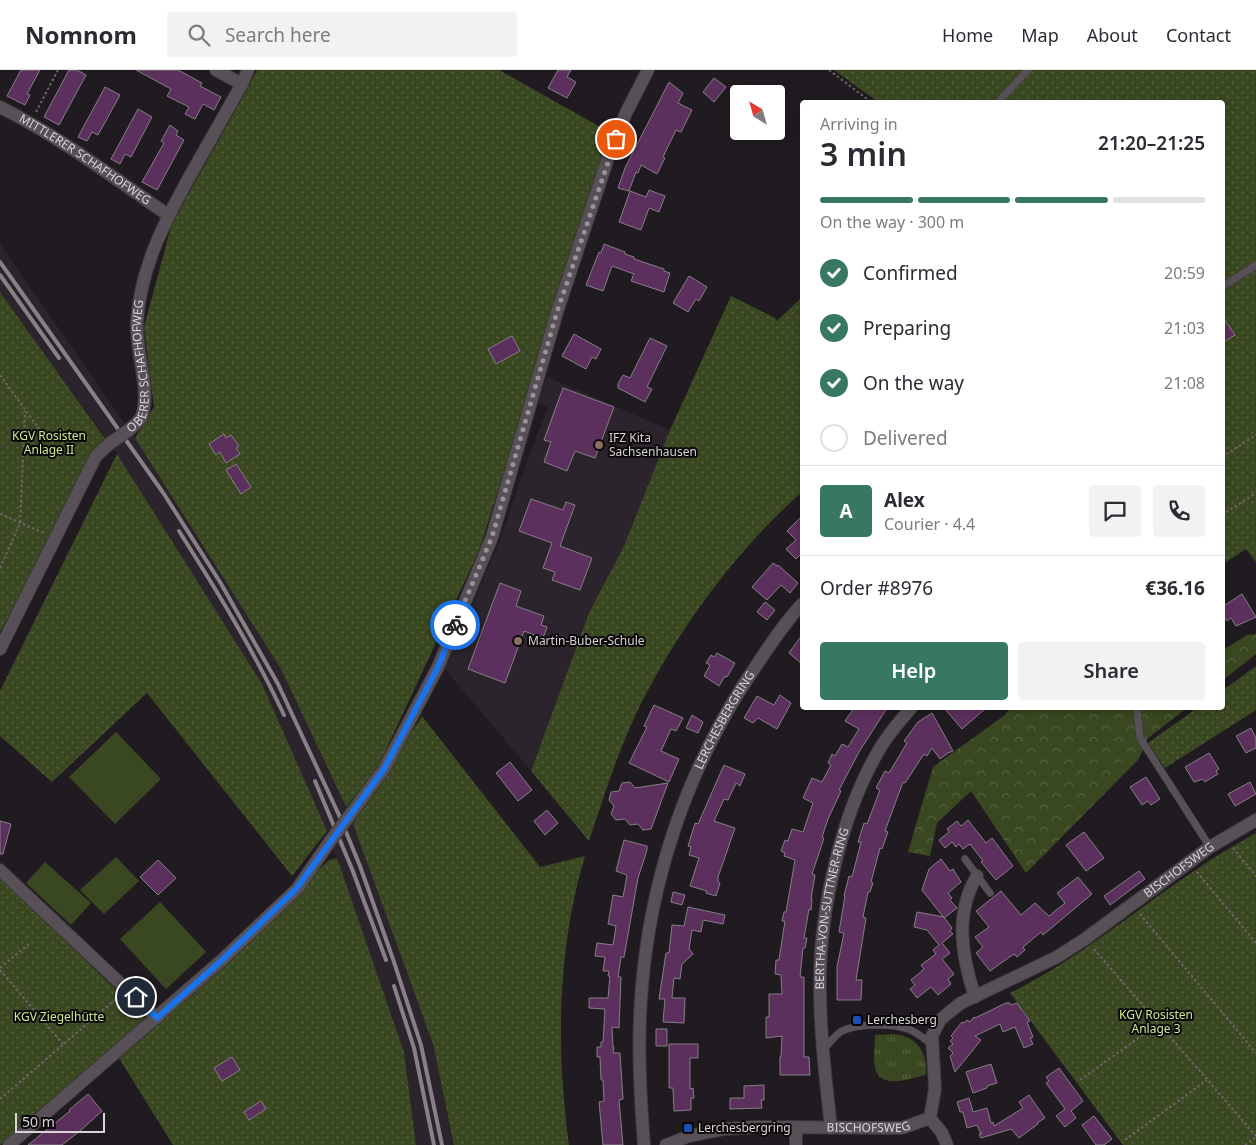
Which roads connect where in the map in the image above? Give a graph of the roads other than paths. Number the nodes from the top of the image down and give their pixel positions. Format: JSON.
{"nodes":[{"id":1,"x":216,"y":70,"type":"edge"},
{"id":2,"x":248,"y":70,"type":"edge"},
{"id":3,"x":648,"y":70,"type":"edge"},
{"id":4,"x":1028,"y":70,"type":"edge"},
{"id":5,"x":242,"y":84,"type":"junction"},
{"id":6,"x":1000,"y":100,"type":"edge"},
{"id":7,"x":0,"y":107,"type":"edge"},
{"id":8,"x":168,"y":215,"type":"junction"},
{"id":9,"x":1256,"y":265,"type":"edge"},
{"id":10,"x":1225,"y":285,"type":"edge"},
{"id":11,"x":800,"y":606,"type":"edge"},
{"id":12,"x":0,"y":649,"type":"edge"},
{"id":13,"x":909,"y":710,"type":"edge"},
{"id":14,"x":1137,"y":710,"type":"edge"},
{"id":15,"x":1256,"y":820,"type":"edge"},
{"id":16,"x":1210,"y":847,"type":"junction"},
{"id":17,"x":964,"y":859,"type":"dead end"},
{"id":18,"x":0,"y":870,"type":"edge"},
{"id":19,"x":977,"y":876,"type":"junction"},
{"id":20,"x":990,"y":893,"type":"dead end"},
{"id":21,"x":975,"y":997,"type":"junction"},
{"id":22,"x":157,"y":1018,"type":"junction"},
{"id":23,"x":932,"y":1044,"type":"junction"},
{"id":24,"x":823,"y":1050,"type":"junction"},
{"id":25,"x":930,"y":1118,"type":"junction"},
{"id":26,"x":796,"y":1127,"type":"junction"},
{"id":27,"x":831,"y":1128,"type":"junction"},
{"id":28,"x":9,"y":1145,"type":"edge"},
{"id":29,"x":644,"y":1145,"type":"edge"},
{"id":30,"x":666,"y":1145,"type":"edge"},
{"id":31,"x":796,"y":1145,"type":"edge"},
{"id":32,"x":947,"y":1145,"type":"edge"}],
"edges":[{"from":1,"to":5,"type":"street"},
{"from":2,"to":5,"type":"street","name":"OBERER SCHAFHOFWEG"},
{"from":3,"to":22,"type":"street","bridge":true},
{"from":4,"to":6,"type":"lane"},
{"from":5,"to":8,"type":"street","name":"OBERER SCHAFHOFWEG"},
{"from":7,"to":8,"type":"street","name":"MITTLERER SCHAFHOFWEG"},
{"from":8,"to":12,"type":"street","name":"OBERER SCHAFHOFWEG","bridge":true},
{"from":9,"to":10,"type":"lane"},
{"from":11,"to":29,"type":"street","name":"LERCHESBERGRING"},
{"from":13,"to":24,"type":"street","name":"BERTHA-VON-SUTTNER-RING"},
{"from":14,"to":16,"type":"lane"},
{"from":15,"to":16,"type":"street","name":"BISCHOFSWEG"},
{"from":16,"to":21,"type":"street","name":"BISCHOFSWEG"},
{"from":17,"to":19,"type":"lane"},
{"from":18,"to":22,"type":"street"},
{"from":19,"to":20,"type":"lane"},
{"from":19,"to":21,"type":"street"},
{"from":21,"to":23,"type":"street","name":"BISCHOFSWEG"},
{"from":22,"to":28,"type":"street"},
{"from":23,"to":24,"type":"lane"},
{"from":23,"to":25,"type":"street","name":"BISCHOFSWEG"},
{"from":24,"to":27,"type":"street","name":"BERTHA-VON-SUTTNER-RING"},
{"from":25,"to":27,"type":"street","name":"BISCHOFSWEG"},
{"from":25,"to":32,"type":"street"},
{"from":26,"to":27,"type":"street","name":"BISCHOFSWEG"},
{"from":26,"to":30,"type":"street","name":"BISCHOFSWEG"},
{"from":26,"to":31,"type":"street"}]}
